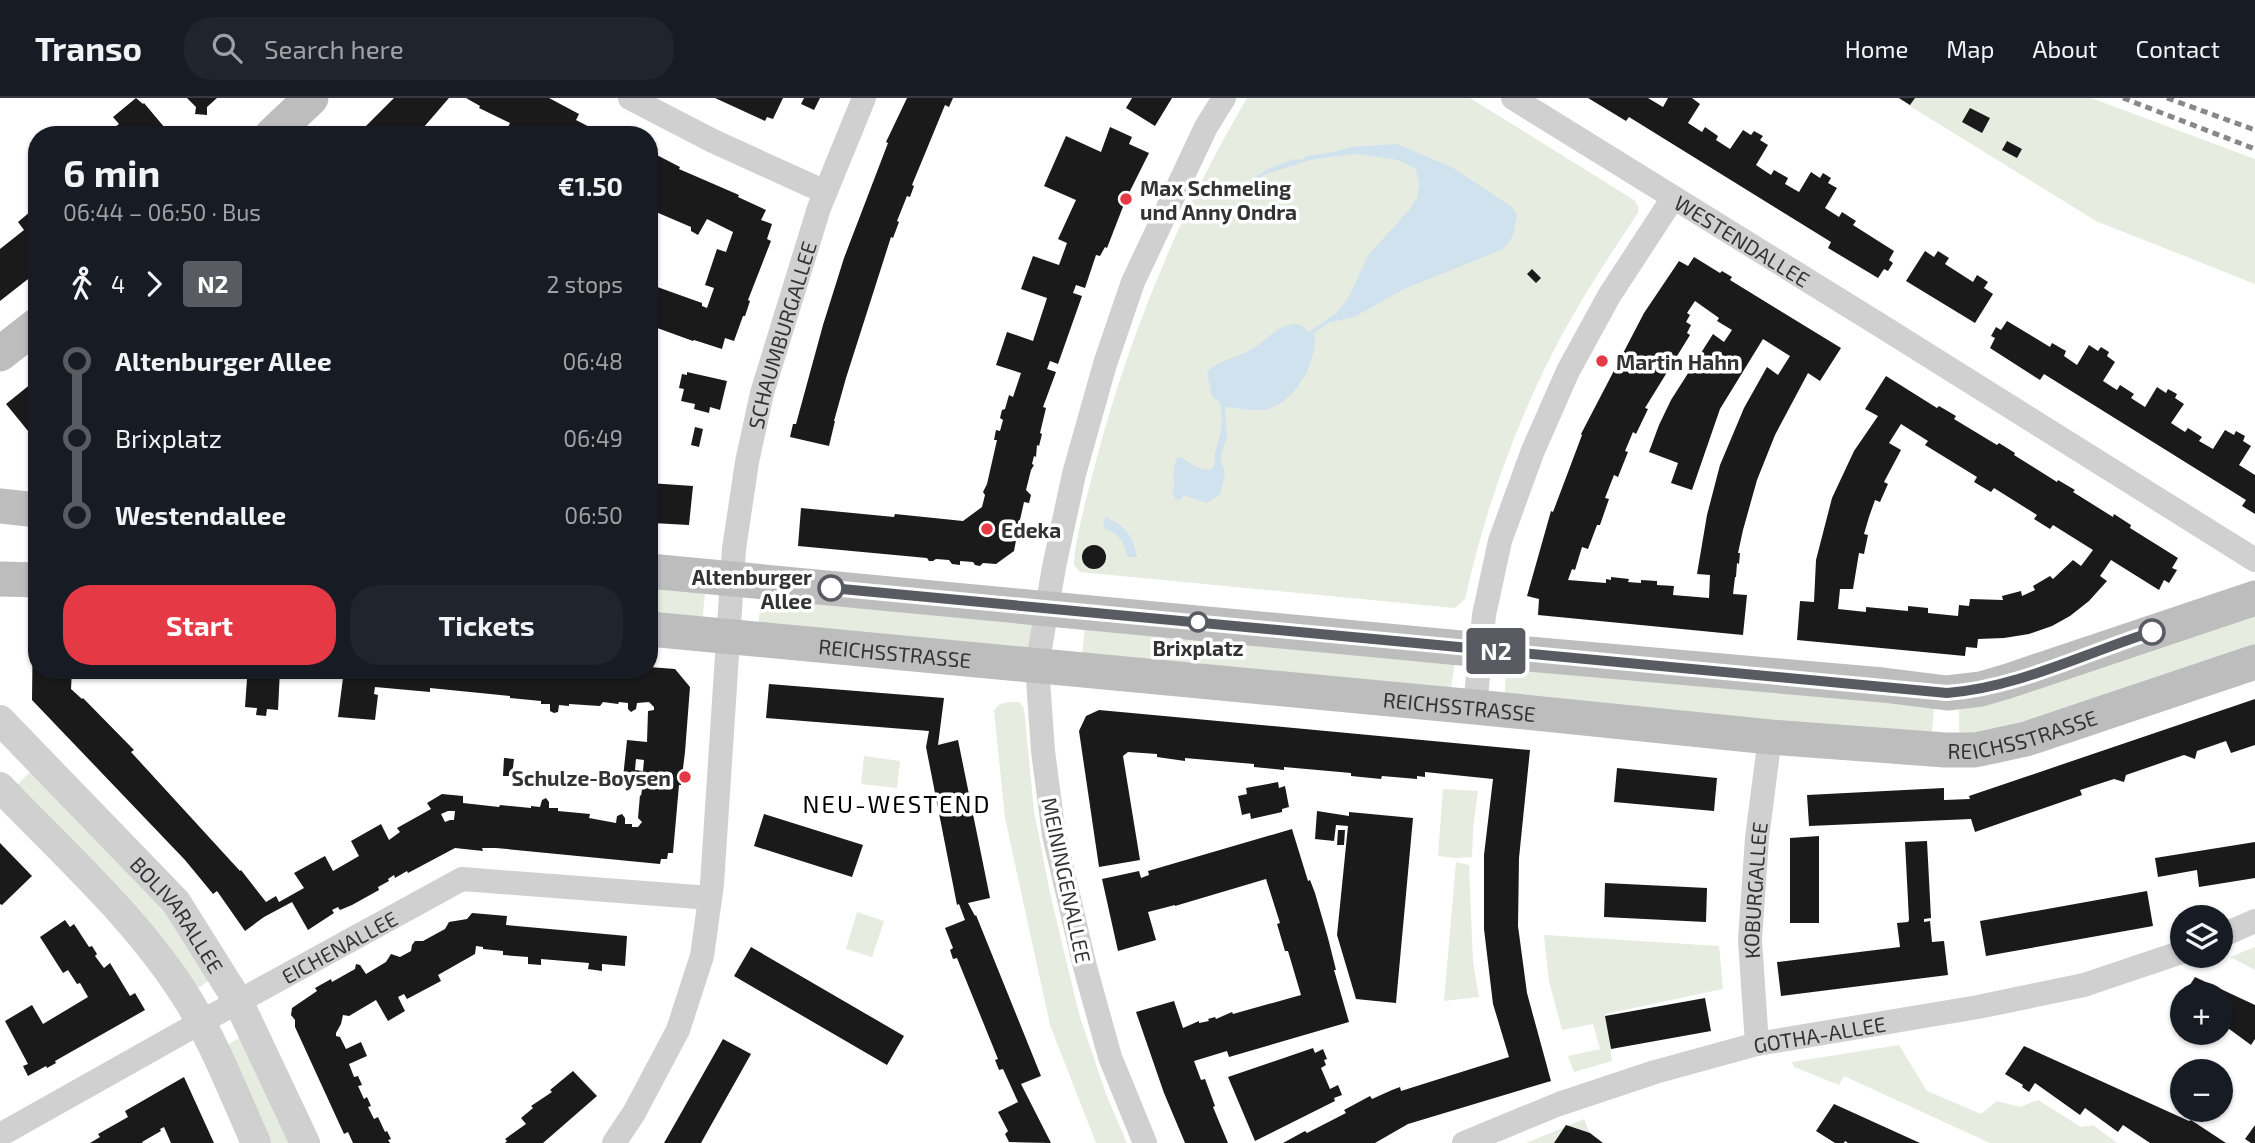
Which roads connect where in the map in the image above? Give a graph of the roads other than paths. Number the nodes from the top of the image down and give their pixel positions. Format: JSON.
{"nodes":[{"id":1,"x":311,"y":98,"type":"edge"},
{"id":2,"x":630,"y":98,"type":"edge"},
{"id":3,"x":864,"y":98,"type":"edge"},
{"id":4,"x":1224,"y":98,"type":"edge"},
{"id":5,"x":1513,"y":98,"type":"edge"},
{"id":6,"x":281,"y":126,"type":"edge"},
{"id":7,"x":825,"y":192,"type":"junction"},
{"id":8,"x":1668,"y":206,"type":"junction"},
{"id":9,"x":28,"y":332,"type":"edge"},
{"id":10,"x":0,"y":354,"type":"edge"},
{"id":11,"x":0,"y":506,"type":"edge"},
{"id":12,"x":28,"y":509,"type":"edge"},
{"id":13,"x":2255,"y":560,"type":"edge"},
{"id":14,"x":658,"y":573,"type":"edge"},
{"id":15,"x":0,"y":579,"type":"edge"},
{"id":16,"x":733,"y":579,"type":"junction"},
{"id":17,"x":28,"y":580,"type":"edge"},
{"id":18,"x":2255,"y":598,"type":"edge"},
{"id":19,"x":1048,"y":608,"type":"junction"},
{"id":20,"x":658,"y":630,"type":"edge"},
{"id":21,"x":729,"y":637,"type":"junction"},
{"id":22,"x":1482,"y":650,"type":"junction"},
{"id":23,"x":2255,"y":662,"type":"edge"},
{"id":24,"x":1037,"y":666,"type":"junction"},
{"id":25,"x":1475,"y":707,"type":"junction"},
{"id":26,"x":0,"y":720,"type":"edge"},
{"id":27,"x":1770,"y":737,"type":"junction"},
{"id":28,"x":0,"y":787,"type":"edge"},
{"id":29,"x":710,"y":898,"type":"junction"},
{"id":30,"x":2255,"y":922,"type":"edge"},
{"id":31,"x":2233,"y":931,"type":"edge"},
{"id":32,"x":2170,"y":956,"type":"edge"},
{"id":33,"x":238,"y":1001,"type":"junction"},
{"id":34,"x":201,"y":1022,"type":"junction"},
{"id":35,"x":1757,"y":1044,"type":"junction"},
{"id":36,"x":0,"y":1135,"type":"edge"},
{"id":37,"x":256,"y":1143,"type":"edge"},
{"id":38,"x":305,"y":1143,"type":"edge"},
{"id":39,"x":614,"y":1143,"type":"edge"},
{"id":40,"x":1144,"y":1143,"type":"edge"},
{"id":41,"x":1464,"y":1143,"type":"edge"}],
"edges":[{"from":1,"to":6,"type":"main road"},
{"from":2,"to":7,"type":"street"},
{"from":3,"to":7,"type":"street","name":"SCHAUMBURGALLEE"},
{"from":4,"to":19,"type":"street"},
{"from":5,"to":8,"type":"street","name":"WESTENDALLEE"},
{"from":7,"to":16,"type":"street","name":"SCHAUMBURGALLEE"},
{"from":8,"to":13,"type":"street","name":"WESTENDALLEE"},
{"from":8,"to":22,"type":"street"},
{"from":9,"to":10,"type":"main road"},
{"from":11,"to":12,"type":"main road"},
{"from":14,"to":16,"type":"main road"},
{"from":15,"to":17,"type":"main road"},
{"from":16,"to":19,"type":"main road"},
{"from":16,"to":21,"type":"street","name":"SCHAUMBURGALLEE"},
{"from":18,"to":22,"type":"main road"},
{"from":19,"to":22,"type":"main road"},
{"from":19,"to":24,"type":"street","name":"MEININGENALLEE"},
{"from":20,"to":21,"type":"main road","name":"REICHSSTRASSE"},
{"from":21,"to":24,"type":"main road","name":"REICHSSTRASSE"},
{"from":21,"to":29,"type":"street"},
{"from":22,"to":25,"type":"street"},
{"from":23,"to":27,"type":"main road","name":"REICHSSTRASSE"},
{"from":24,"to":25,"type":"main road","name":"REICHSSTRASSE"},
{"from":24,"to":40,"type":"street","name":"MEININGENALLEE"},
{"from":25,"to":27,"type":"main road","name":"REICHSSTRASSE"},
{"from":26,"to":33,"type":"street","name":"BOLIVARALLEE"},
{"from":27,"to":35,"type":"street","name":"KOBURGALLEE"},
{"from":28,"to":34,"type":"street","name":"BOLIVARALLEE"},
{"from":29,"to":33,"type":"street","name":"EICHENALLEE"},
{"from":29,"to":39,"type":"street"},
{"from":30,"to":31,"type":"street"},
{"from":32,"to":35,"type":"street","name":"GOTHA-ALLEE"},
{"from":33,"to":34,"type":"street","name":"EICHENALLEE"},
{"from":33,"to":38,"type":"street","name":"BOLIVARALLEE"},
{"from":34,"to":36,"type":"street","name":"EICHENALLEE"},
{"from":34,"to":37,"type":"street","name":"BOLIVARALLEE"},
{"from":35,"to":41,"type":"street","name":"GOTHA-ALLEE"}]}
